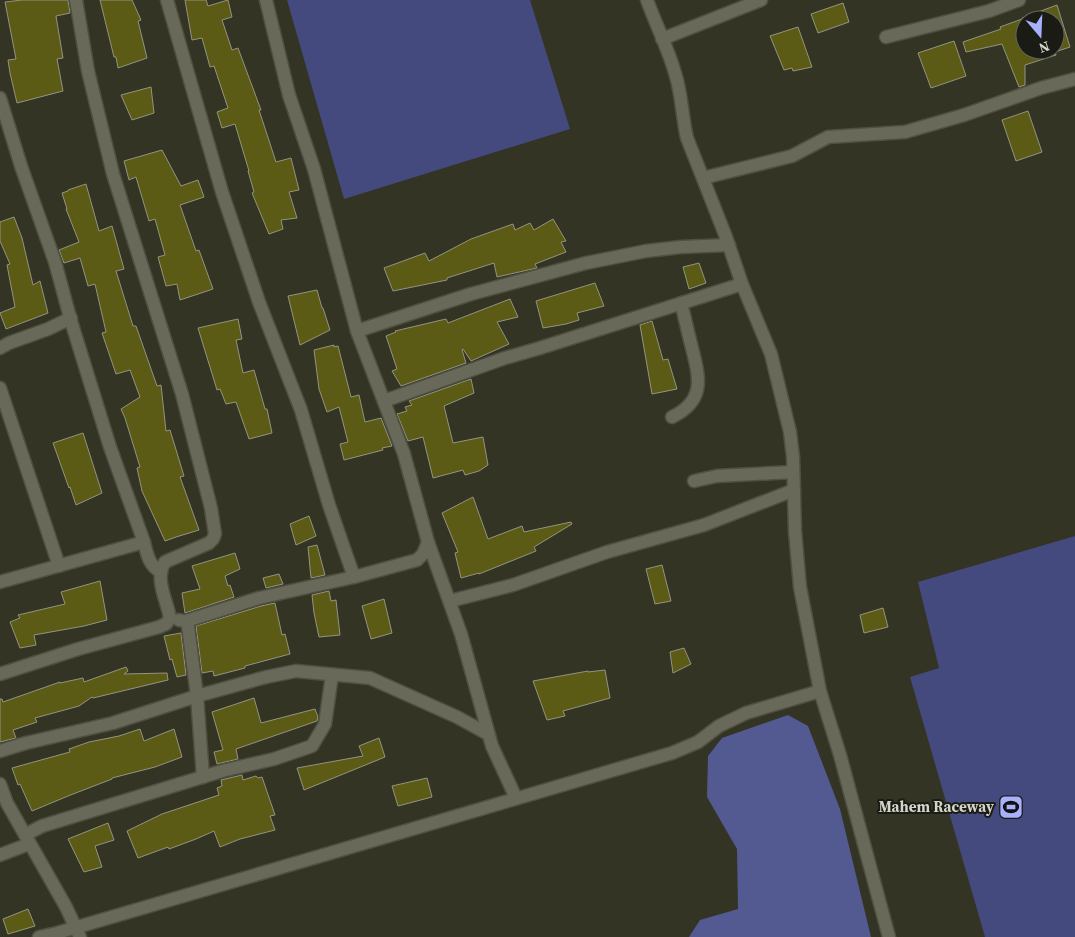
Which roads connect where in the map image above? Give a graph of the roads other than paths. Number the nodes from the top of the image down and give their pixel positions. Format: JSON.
{"nodes":[{"id":1,"x":76,"y":0,"type":"edge"},
{"id":2,"x":167,"y":0,"type":"edge"},
{"id":3,"x":266,"y":0,"type":"edge"},
{"id":4,"x":648,"y":0,"type":"edge"},
{"id":5,"x":761,"y":0,"type":"edge"},
{"id":6,"x":1019,"y":0,"type":"edge"},
{"id":7,"x":886,"y":37,"type":"dead end"},
{"id":8,"x":662,"y":39,"type":"junction"},
{"id":9,"x":1075,"y":79,"type":"edge"},
{"id":10,"x":0,"y":98,"type":"edge"},
{"id":11,"x":703,"y":178,"type":"junction"},
{"id":12,"x":729,"y":245,"type":"junction"},
{"id":13,"x":742,"y":284,"type":"junction"},
{"id":14,"x":681,"y":303,"type":"junction"},
{"id":15,"x":70,"y":318,"type":"junction"},
{"id":16,"x":357,"y":331,"type":"junction"},
{"id":17,"x":0,"y":348,"type":"edge"},
{"id":18,"x":0,"y":388,"type":"edge"},
{"id":19,"x":384,"y":401,"type":"junction"},
{"id":20,"x":672,"y":417,"type":"dead end"},
{"id":21,"x":793,"y":472,"type":"junction"},
{"id":22,"x":694,"y":481,"type":"dead end"},
{"id":23,"x":794,"y":490,"type":"junction"},
{"id":24,"x":144,"y":542,"type":"junction"},
{"id":25,"x":428,"y":542,"type":"junction"},
{"id":26,"x":60,"y":566,"type":"junction"},
{"id":27,"x":161,"y":572,"type":"junction"},
{"id":28,"x":354,"y":577,"type":"junction"},
{"id":29,"x":0,"y":582,"type":"edge"},
{"id":30,"x":450,"y":601,"type":"junction"},
{"id":31,"x":170,"y":618,"type":"junction"},
{"id":32,"x":186,"y":622,"type":"junction"},
{"id":33,"x":0,"y":674,"type":"edge"},
{"id":34,"x":332,"y":674,"type":"junction"},
{"id":35,"x":820,"y":691,"type":"junction"},
{"id":36,"x":197,"y":696,"type":"junction"},
{"id":37,"x":488,"y":734,"type":"junction"},
{"id":38,"x":0,"y":751,"type":"edge"},
{"id":39,"x":203,"y":777,"type":"junction"},
{"id":40,"x":0,"y":784,"type":"edge"},
{"id":41,"x":516,"y":798,"type":"junction"},
{"id":42,"x":27,"y":840,"type":"junction"},
{"id":43,"x":0,"y":855,"type":"edge"},
{"id":44,"x":78,"y":932,"type":"edge"},
{"id":45,"x":39,"y":937,"type":"edge"},
{"id":46,"x":889,"y":937,"type":"edge"}],
"edges":[{"from":1,"to":27,"type":"street"},
{"from":2,"to":28,"type":"street"},
{"from":3,"to":16,"type":"street"},
{"from":4,"to":8,"type":"street"},
{"from":5,"to":8,"type":"street"},
{"from":6,"to":7,"type":"street"},
{"from":8,"to":11,"type":"street"},
{"from":9,"to":11,"type":"street"},
{"from":10,"to":15,"type":"street"},
{"from":11,"to":12,"type":"street"},
{"from":12,"to":13,"type":"street"},
{"from":12,"to":16,"type":"street"},
{"from":13,"to":14,"type":"street"},
{"from":13,"to":21,"type":"street"},
{"from":14,"to":19,"type":"street"},
{"from":14,"to":20,"type":"street"},
{"from":15,"to":17,"type":"street"},
{"from":15,"to":24,"type":"street"},
{"from":16,"to":19,"type":"street"},
{"from":18,"to":26,"type":"street"},
{"from":19,"to":25,"type":"street"},
{"from":21,"to":22,"type":"street"},
{"from":21,"to":23,"type":"street"},
{"from":23,"to":30,"type":"street"},
{"from":23,"to":35,"type":"street"},
{"from":24,"to":26,"type":"street"},
{"from":24,"to":27,"type":"street"},
{"from":25,"to":28,"type":"street"},
{"from":25,"to":30,"type":"street"},
{"from":26,"to":29,"type":"street"},
{"from":27,"to":31,"type":"street"},
{"from":28,"to":32,"type":"street"},
{"from":30,"to":37,"type":"street"},
{"from":31,"to":32,"type":"street"},
{"from":31,"to":33,"type":"street"},
{"from":32,"to":36,"type":"street"},
{"from":34,"to":36,"type":"street"},
{"from":34,"to":37,"type":"street"},
{"from":34,"to":39,"type":"street"},
{"from":35,"to":41,"type":"street"},
{"from":35,"to":46,"type":"street"},
{"from":36,"to":38,"type":"street"},
{"from":36,"to":39,"type":"street"},
{"from":37,"to":41,"type":"street"},
{"from":39,"to":42,"type":"street"},
{"from":40,"to":42,"type":"street"},
{"from":41,"to":44,"type":"street"},
{"from":42,"to":43,"type":"street"},
{"from":42,"to":44,"type":"street"},
{"from":44,"to":45,"type":"street"}]}
